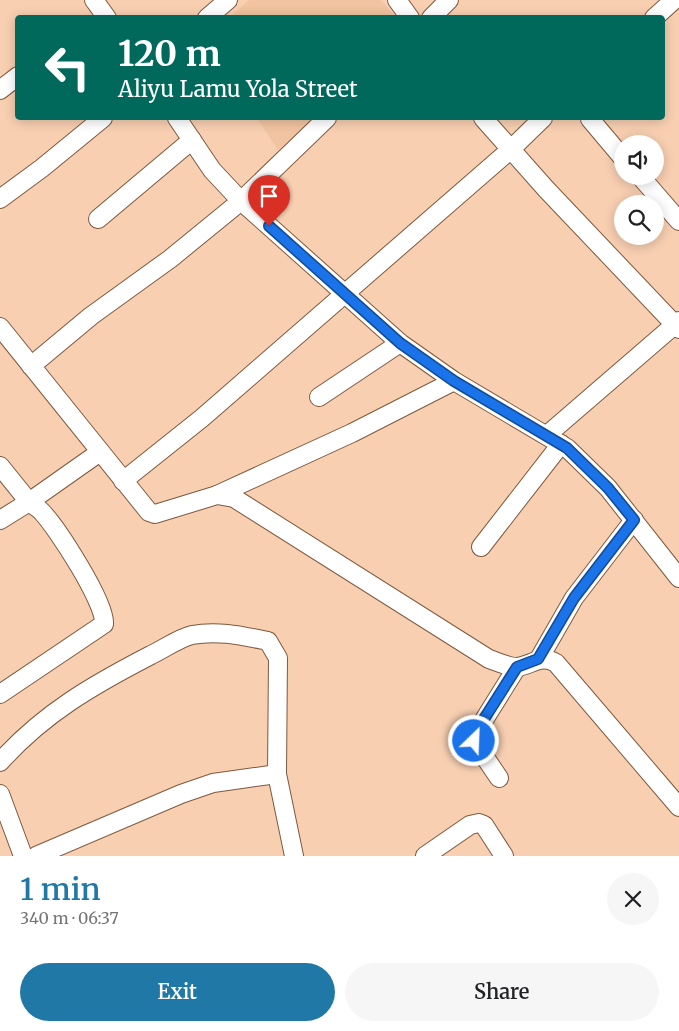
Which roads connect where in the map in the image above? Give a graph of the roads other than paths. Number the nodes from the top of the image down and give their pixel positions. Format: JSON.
{"nodes":[{"id":1,"x":228,"y":0,"type":"edge"},
{"id":2,"x":397,"y":0,"type":"edge"},
{"id":3,"x":450,"y":0,"type":"edge"},
{"id":4,"x":674,"y":0,"type":"edge"},
{"id":5,"x":210,"y":15,"type":"edge"},
{"id":6,"x":408,"y":15,"type":"edge"},
{"id":7,"x":434,"y":15,"type":"edge"},
{"id":8,"x":657,"y":15,"type":"edge"},
{"id":9,"x":15,"y":78,"type":"edge"},
{"id":10,"x":0,"y":90,"type":"edge"},
{"id":11,"x":101,"y":120,"type":"edge"},
{"id":12,"x":178,"y":120,"type":"edge"},
{"id":13,"x":325,"y":120,"type":"edge"},
{"id":14,"x":485,"y":120,"type":"edge"},
{"id":15,"x":541,"y":120,"type":"edge"},
{"id":16,"x":590,"y":120,"type":"dead end"},
{"id":17,"x":192,"y":140,"type":"junction"},
{"id":18,"x":614,"y":148,"type":"edge"},
{"id":19,"x":510,"y":150,"type":"junction"},
{"id":20,"x":648,"y":185,"type":"edge"},
{"id":21,"x":0,"y":199,"type":"edge"},
{"id":22,"x":241,"y":201,"type":"junction"},
{"id":23,"x":98,"y":219,"type":"dead end"},
{"id":24,"x":679,"y":221,"type":"edge"},
{"id":25,"x":344,"y":293,"type":"junction"},
{"id":26,"x":678,"y":325,"type":"edge"},
{"id":27,"x":0,"y":327,"type":"edge"},
{"id":28,"x":400,"y":343,"type":"junction"},
{"id":29,"x":31,"y":366,"type":"junction"},
{"id":30,"x":454,"y":381,"type":"junction"},
{"id":31,"x":319,"y":398,"type":"dead end"},
{"id":32,"x":554,"y":440,"type":"junction"},
{"id":33,"x":100,"y":452,"type":"junction"},
{"id":34,"x":0,"y":466,"type":"edge"},
{"id":35,"x":123,"y":480,"type":"junction"},
{"id":36,"x":217,"y":495,"type":"junction"},
{"id":37,"x":29,"y":502,"type":"junction"},
{"id":38,"x":0,"y":520,"type":"edge"},
{"id":39,"x":634,"y":520,"type":"junction"},
{"id":40,"x":481,"y":547,"type":"dead end"},
{"id":41,"x":679,"y":578,"type":"edge"},
{"id":42,"x":538,"y":659,"type":"junction"},
{"id":43,"x":517,"y":667,"type":"junction"},
{"id":44,"x":0,"y":694,"type":"edge"},
{"id":45,"x":0,"y":762,"type":"edge"},
{"id":46,"x":276,"y":774,"type":"junction"},
{"id":47,"x":499,"y":778,"type":"dead end"},
{"id":48,"x":0,"y":794,"type":"edge"},
{"id":49,"x":679,"y":807,"type":"edge"},
{"id":50,"x":23,"y":856,"type":"edge"},
{"id":51,"x":36,"y":856,"type":"edge"},
{"id":52,"x":294,"y":856,"type":"edge"},
{"id":53,"x":425,"y":856,"type":"edge"},
{"id":54,"x":504,"y":856,"type":"edge"}],
"edges":[{"from":1,"to":5,"type":"street"},
{"from":2,"to":6,"type":"street"},
{"from":3,"to":7,"type":"street"},
{"from":4,"to":8,"type":"street"},
{"from":9,"to":10,"type":"street"},
{"from":11,"to":21,"type":"street"},
{"from":12,"to":17,"type":"street"},
{"from":13,"to":22,"type":"street"},
{"from":14,"to":19,"type":"street"},
{"from":15,"to":19,"type":"street"},
{"from":16,"to":18,"type":"street"},
{"from":17,"to":22,"type":"street"},
{"from":17,"to":23,"type":"street"},
{"from":19,"to":25,"type":"street"},
{"from":19,"to":26,"type":"street"},
{"from":20,"to":24,"type":"street"},
{"from":22,"to":25,"type":"street"},
{"from":22,"to":29,"type":"street"},
{"from":25,"to":28,"type":"street"},
{"from":25,"to":35,"type":"street"},
{"from":26,"to":32,"type":"street"},
{"from":27,"to":29,"type":"street"},
{"from":28,"to":30,"type":"street"},
{"from":28,"to":31,"type":"street"},
{"from":29,"to":33,"type":"street"},
{"from":30,"to":32,"type":"street"},
{"from":30,"to":36,"type":"street"},
{"from":32,"to":39,"type":"street"},
{"from":32,"to":40,"type":"street"},
{"from":33,"to":35,"type":"street"},
{"from":33,"to":37,"type":"street"},
{"from":34,"to":37,"type":"street"},
{"from":35,"to":36,"type":"street"},
{"from":36,"to":43,"type":"street"},
{"from":37,"to":38,"type":"street"},
{"from":37,"to":44,"type":"street"},
{"from":39,"to":41,"type":"street"},
{"from":39,"to":42,"type":"street"},
{"from":42,"to":43,"type":"street"},
{"from":42,"to":49,"type":"street"},
{"from":43,"to":47,"type":"street"},
{"from":45,"to":46,"type":"street"},
{"from":46,"to":51,"type":"street"},
{"from":46,"to":52,"type":"street"},
{"from":48,"to":50,"type":"street"},
{"from":53,"to":54,"type":"street"}]}
